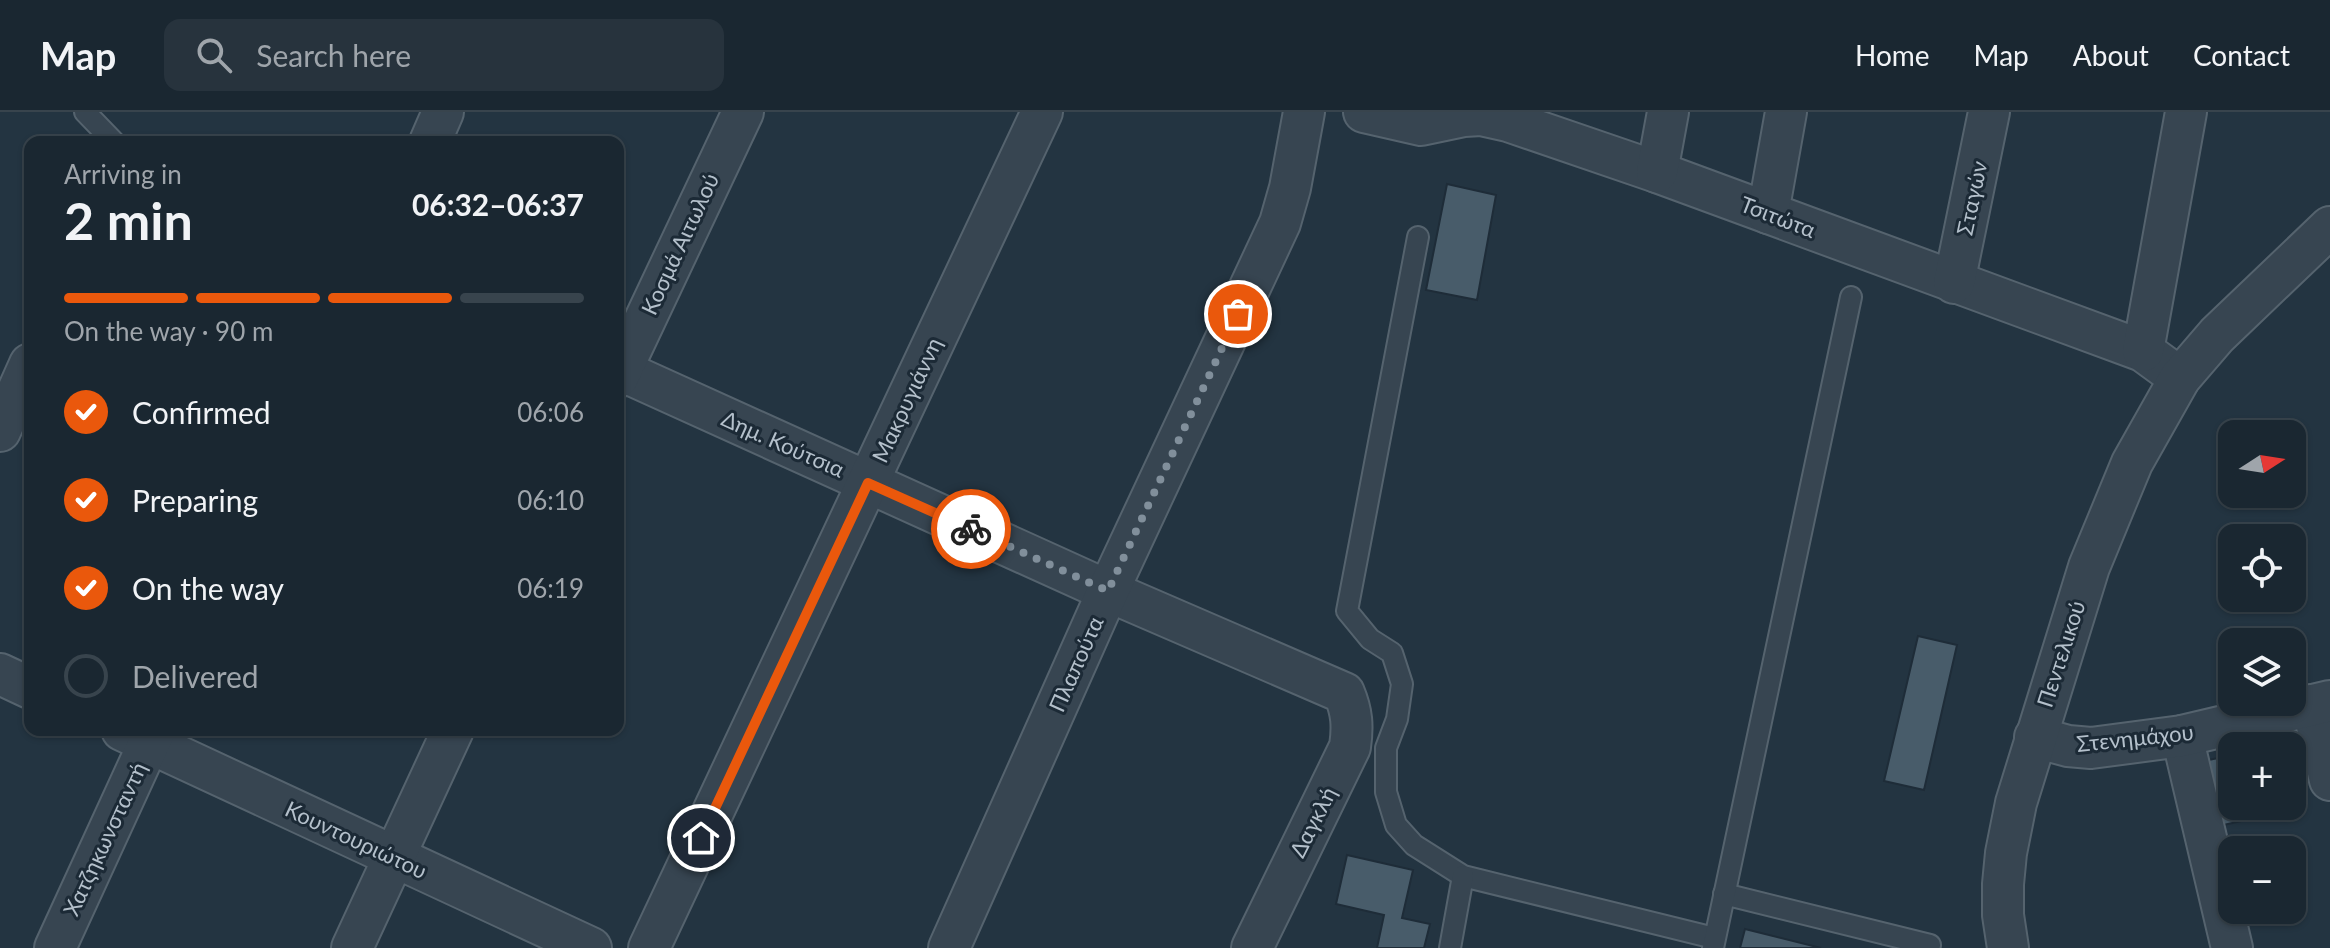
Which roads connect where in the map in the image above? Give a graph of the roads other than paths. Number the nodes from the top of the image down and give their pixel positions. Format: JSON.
{"nodes":[{"id":1,"x":85,"y":112,"type":"edge"},
{"id":2,"x":443,"y":112,"type":"edge"},
{"id":3,"x":743,"y":112,"type":"edge"},
{"id":4,"x":1042,"y":112,"type":"edge"},
{"id":5,"x":1304,"y":112,"type":"edge"},
{"id":6,"x":1364,"y":112,"type":"edge"},
{"id":7,"x":1668,"y":112,"type":"edge"},
{"id":8,"x":1786,"y":112,"type":"edge"},
{"id":9,"x":1989,"y":112,"type":"edge"},
{"id":10,"x":2186,"y":112,"type":"edge"},
{"id":11,"x":1465,"y":114,"type":"edge"},
{"id":12,"x":108,"y":136,"type":"edge"},
{"id":13,"x":433,"y":136,"type":"edge"},
{"id":14,"x":1657,"y":172,"type":"junction"},
{"id":15,"x":1768,"y":213,"type":"junction"},
{"id":16,"x":2330,"y":227,"type":"edge"},
{"id":17,"x":1418,"y":237,"type":"dead end"},
{"id":18,"x":1954,"y":283,"type":"junction"},
{"id":19,"x":1851,"y":297,"type":"dead end"},
{"id":20,"x":2143,"y":351,"type":"junction"},
{"id":21,"x":624,"y":362,"type":"edge"},
{"id":22,"x":624,"y":374,"type":"edge"},
{"id":23,"x":24,"y":376,"type":"edge"},
{"id":24,"x":2180,"y":378,"type":"junction"},
{"id":25,"x":3,"y":417,"type":"edge"},
{"id":26,"x":868,"y":483,"type":"junction"},
{"id":27,"x":1108,"y":591,"type":"junction"},
{"id":28,"x":0,"y":674,"type":"edge"},
{"id":29,"x":24,"y":685,"type":"edge"},
{"id":30,"x":1344,"y":693,"type":"joint"},
{"id":31,"x":2321,"y":703,"type":"edge"},
{"id":32,"x":141,"y":736,"type":"edge"},
{"id":33,"x":146,"y":736,"type":"edge"},
{"id":34,"x":450,"y":736,"type":"edge"},
{"id":35,"x":2182,"y":736,"type":"junction"},
{"id":36,"x":2035,"y":737,"type":"junction"},
{"id":37,"x":2330,"y":780,"type":"edge"},
{"id":38,"x":394,"y":857,"type":"junction"},
{"id":39,"x":1463,"y":876,"type":"junction"},
{"id":40,"x":1724,"y":894,"type":"junction"},
{"id":41,"x":1714,"y":943,"type":"edge"},
{"id":42,"x":1930,"y":945,"type":"dead end"},
{"id":43,"x":55,"y":948,"type":"edge"},
{"id":44,"x":352,"y":948,"type":"edge"},
{"id":45,"x":591,"y":948,"type":"edge"},
{"id":46,"x":649,"y":948,"type":"edge"},
{"id":47,"x":949,"y":948,"type":"edge"},
{"id":48,"x":1252,"y":948,"type":"edge"},
{"id":49,"x":1450,"y":948,"type":"edge"},
{"id":50,"x":2008,"y":948,"type":"edge"},
{"id":51,"x":2232,"y":948,"type":"edge"}],
"edges":[{"from":1,"to":12,"type":"lane"},
{"from":2,"to":13,"type":"street"},
{"from":3,"to":21,"type":"street","name":"Κοσμά Αιτωλού"},
{"from":4,"to":26,"type":"street","name":"Μακρυγιάννη"},
{"from":5,"to":27,"type":"street","name":"Πλαπούτα"},
{"from":6,"to":11,"type":"street","name":"Τσιτώτα"},
{"from":7,"to":14,"type":"street"},
{"from":8,"to":15,"type":"street"},
{"from":9,"to":18,"type":"street","name":"Σταγών"},
{"from":10,"to":20,"type":"street"},
{"from":11,"to":14,"type":"street","name":"Τσιτώτα"},
{"from":14,"to":15,"type":"street","name":"Τσιτώτα"},
{"from":15,"to":18,"type":"street","name":"Τσιτώτα"},
{"from":16,"to":24,"type":"street","name":"Πεντελικού"},
{"from":17,"to":39,"type":"lane"},
{"from":18,"to":20,"type":"street","name":"Τσιτώτα"},
{"from":19,"to":40,"type":"lane"},
{"from":20,"to":24,"type":"street","name":"Τσιτώτα"},
{"from":22,"to":26,"type":"street","name":"Δημ. Κούτσια"},
{"from":23,"to":25,"type":"street"},
{"from":24,"to":36,"type":"street","name":"Πεντελικού"},
{"from":26,"to":27,"type":"street","name":"Δημ. Κούτσια"},
{"from":26,"to":46,"type":"street","name":"Μακρυγιάννη"},
{"from":27,"to":30,"type":"street","name":"Δημ. Κούτσια"},
{"from":27,"to":47,"type":"street","name":"Πλαπούτα"},
{"from":28,"to":29,"type":"street"},
{"from":30,"to":48,"type":"street","name":"Δαγκλή"},
{"from":31,"to":35,"type":"street","name":"Στενημάχου"},
{"from":31,"to":37,"type":"street"},
{"from":32,"to":43,"type":"street","name":"Χατζηκωνσταντή"},
{"from":33,"to":38,"type":"street","name":"Κουντουριώτου"},
{"from":34,"to":38,"type":"street"},
{"from":35,"to":36,"type":"street","name":"Στενημάχου"},
{"from":35,"to":51,"type":"street"},
{"from":36,"to":50,"type":"street","name":"Πεντελικού"},
{"from":38,"to":44,"type":"street"},
{"from":38,"to":45,"type":"street","name":"Κουντουριώτου"},
{"from":39,"to":41,"type":"lane"},
{"from":39,"to":49,"type":"lane"},
{"from":40,"to":41,"type":"lane"},
{"from":40,"to":42,"type":"lane"}]}
